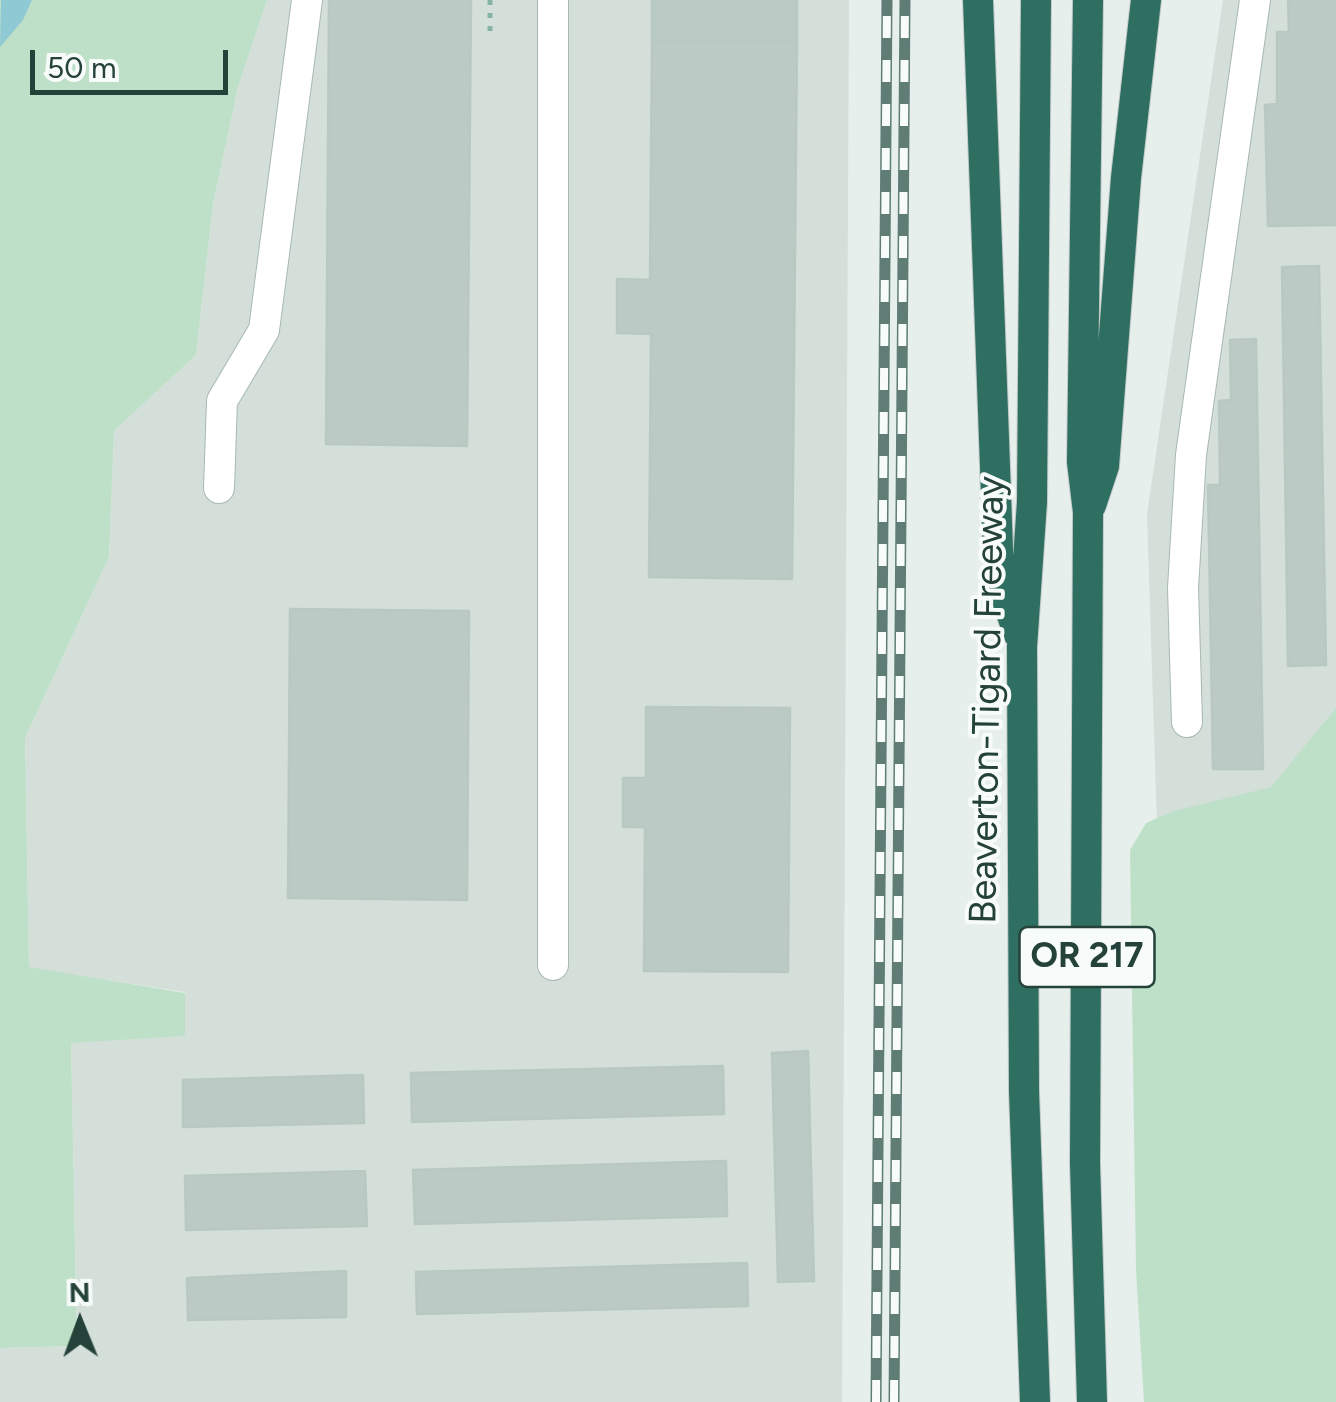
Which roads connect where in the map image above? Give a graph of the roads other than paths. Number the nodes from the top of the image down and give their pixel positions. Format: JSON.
{"nodes":[{"id":1,"x":307,"y":0,"type":"edge"},
{"id":2,"x":553,"y":0,"type":"edge"},
{"id":3,"x":978,"y":0,"type":"edge"},
{"id":4,"x":1036,"y":0,"type":"edge"},
{"id":5,"x":1088,"y":0,"type":"edge"},
{"id":6,"x":1146,"y":0,"type":"edge"},
{"id":7,"x":1255,"y":0,"type":"edge"},
{"id":8,"x":219,"y":488,"type":"dead end"},
{"id":9,"x":1088,"y":512,"type":"junction"},
{"id":10,"x":1022,"y":647,"type":"junction"},
{"id":11,"x":1187,"y":722,"type":"dead end"},
{"id":12,"x":553,"y":965,"type":"dead end"},
{"id":13,"x":1035,"y":1402,"type":"edge"},
{"id":14,"x":1092,"y":1402,"type":"edge"}],
"edges":[{"from":1,"to":8,"type":"lane"},
{"from":2,"to":12,"type":"lane"},
{"from":3,"to":10,"type":"highway"},
{"from":4,"to":10,"type":"highway","name":"Beaverton-Tigard Freeway","number":"OR 217"},
{"from":5,"to":9,"type":"highway","number":"OR 217"},
{"from":6,"to":9,"type":"highway"},
{"from":7,"to":11,"type":"lane"},
{"from":9,"to":14,"type":"highway","number":"OR 217"},
{"from":10,"to":13,"type":"highway","name":"Beaverton-Tigard Freeway","number":"OR 217"}]}
